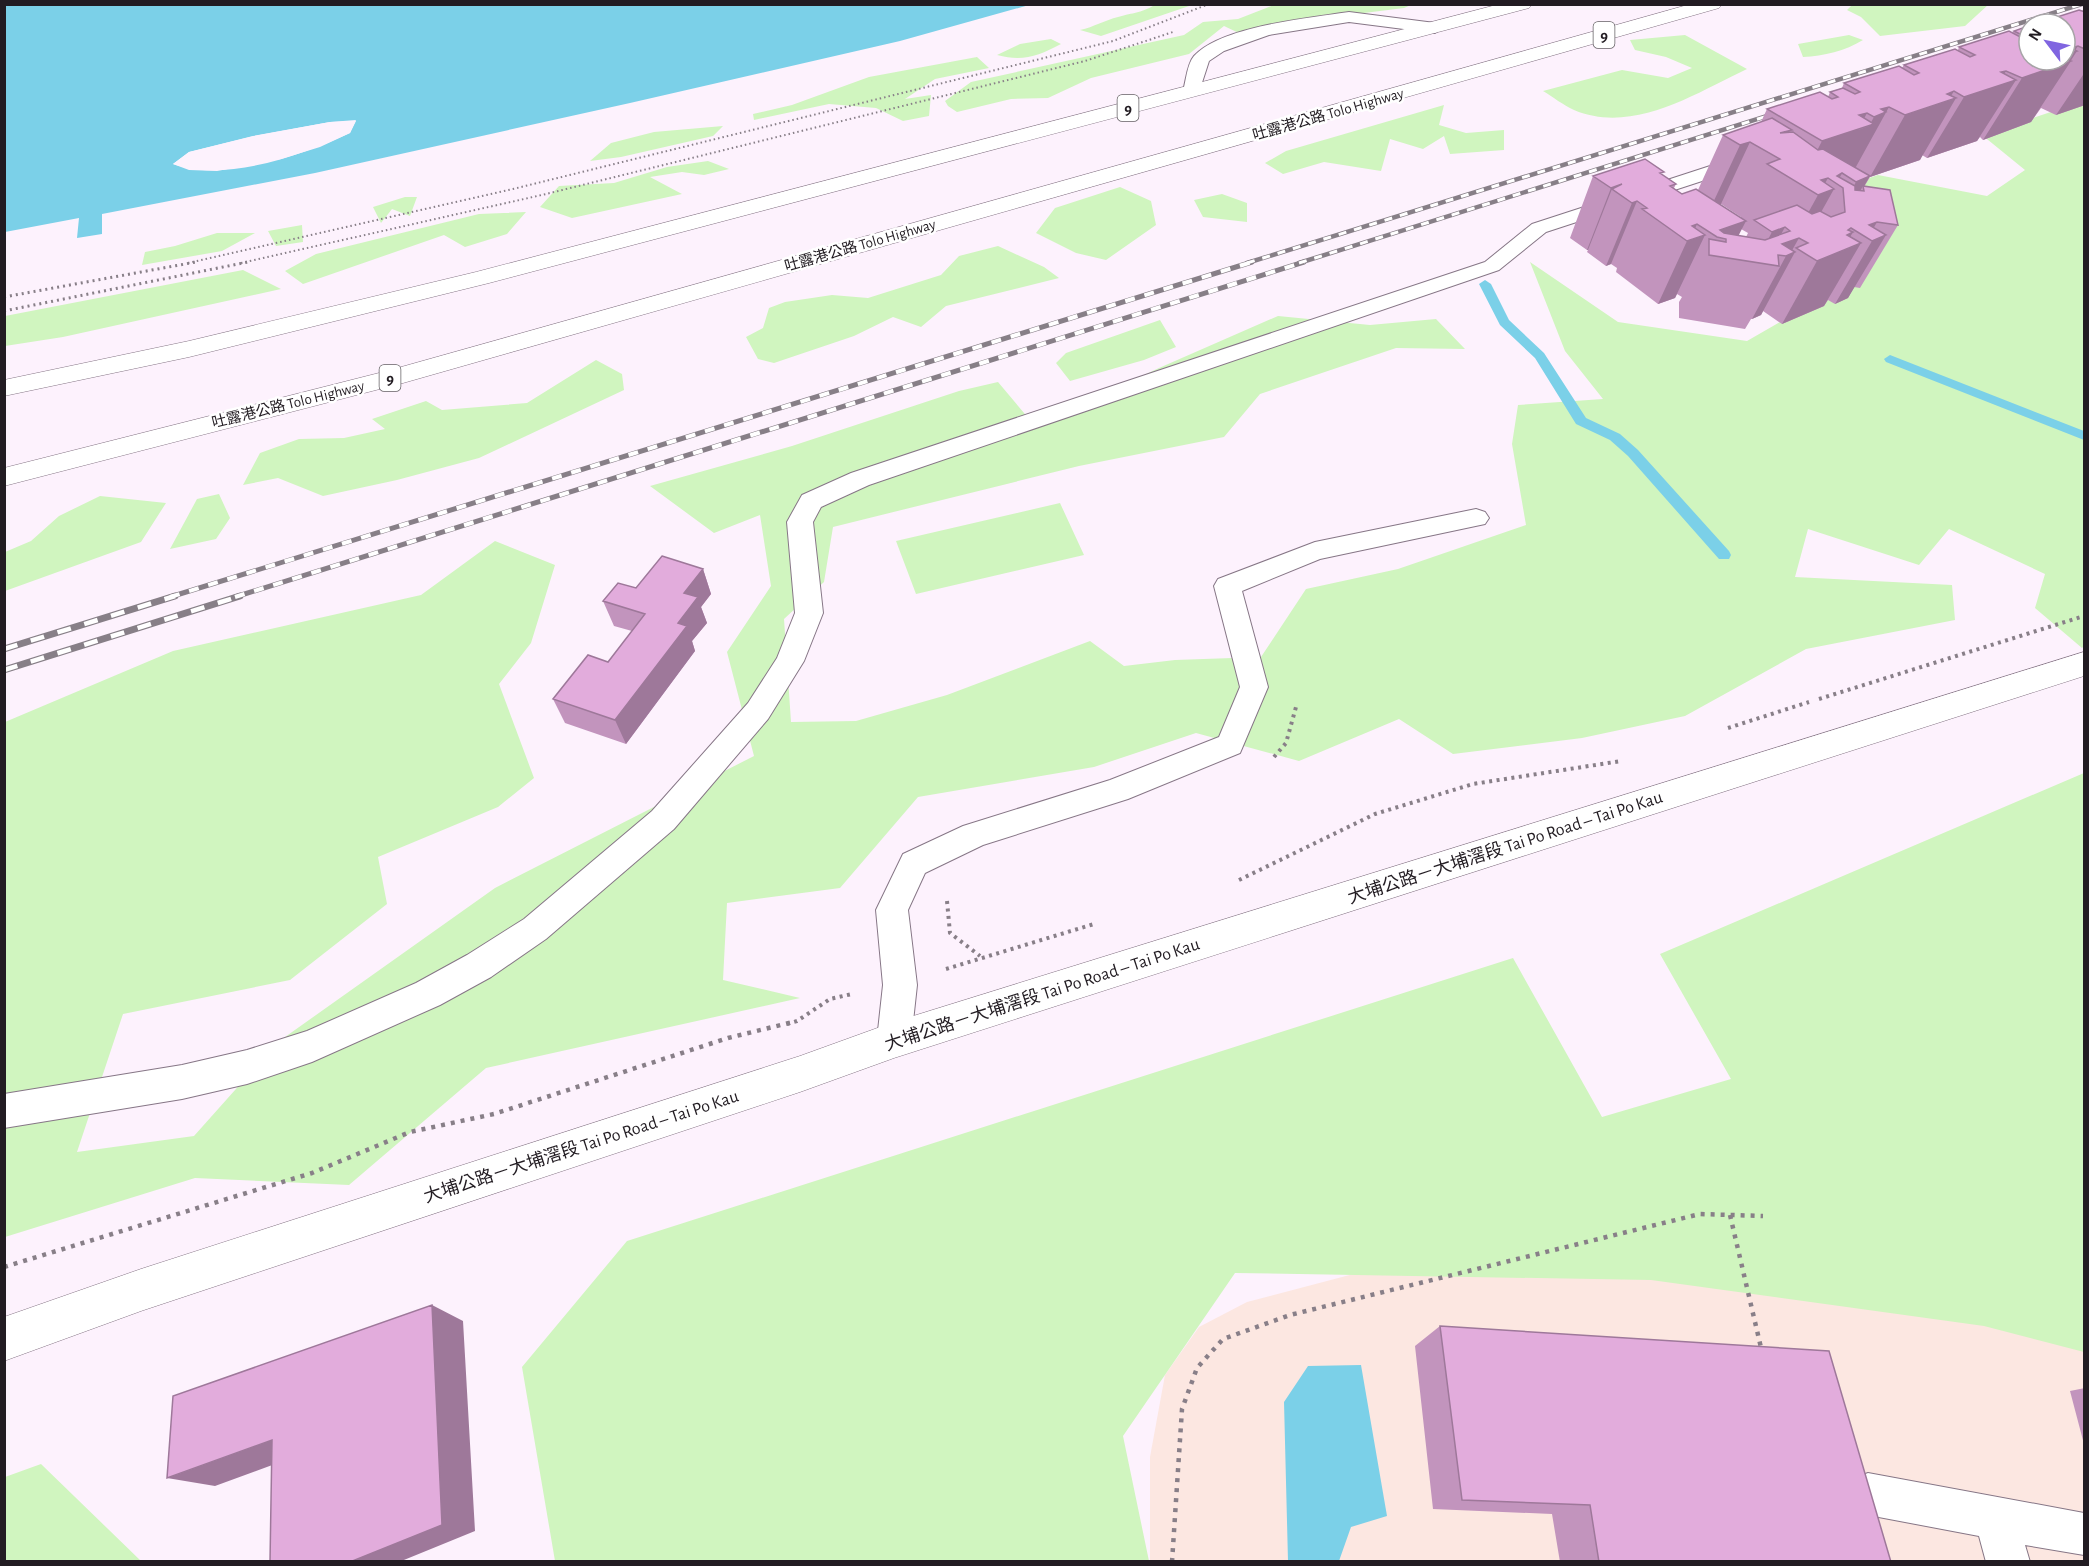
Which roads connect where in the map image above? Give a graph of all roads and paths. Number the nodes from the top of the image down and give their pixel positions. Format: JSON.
{"nodes":[{"id":1,"x":1209,"y":4,"type":"edge"},
{"id":2,"x":1523,"y":4,"type":"edge"},
{"id":3,"x":1713,"y":4,"type":"edge"},
{"id":4,"x":1435,"y":28,"type":"junction"},
{"id":5,"x":1181,"y":29,"type":"dead end"},
{"id":6,"x":1192,"y":91,"type":"junction"},
{"id":7,"x":1765,"y":154,"type":"edge"},
{"id":8,"x":4,"y":297,"type":"edge"},
{"id":9,"x":4,"y":311,"type":"edge"},
{"id":10,"x":4,"y":388,"type":"edge"},
{"id":11,"x":4,"y":477,"type":"edge"},
{"id":12,"x":1476,"y":518,"type":"dead end"},
{"id":13,"x":2085,"y":616,"type":"edge"},
{"id":14,"x":2085,"y":664,"type":"edge"},
{"id":15,"x":1721,"y":730,"type":"dead end"},
{"id":16,"x":1624,"y":760,"type":"dead end"},
{"id":17,"x":1232,"y":883,"type":"dead end"},
{"id":18,"x":1095,"y":924,"type":"dead end"},
{"id":19,"x":900,"y":985,"type":"junction"},
{"id":20,"x":894,"y":1041,"type":"junction"},
{"id":21,"x":4,"y":1111,"type":"edge"},
{"id":22,"x":1730,"y":1215,"type":"junction"},
{"id":23,"x":1763,"y":1216,"type":"dead end"},
{"id":24,"x":4,"y":1268,"type":"edge"},
{"id":25,"x":4,"y":1339,"type":"edge"},
{"id":26,"x":1764,"y":1360,"type":"edge"},
{"id":27,"x":1868,"y":1494,"type":"edge"},
{"id":28,"x":1996,"y":1518,"type":"junction"},
{"id":29,"x":2085,"y":1534,"type":"edge"},
{"id":30,"x":1172,"y":1562,"type":"edge"},
{"id":31,"x":2008,"y":1562,"type":"edge"}],
"edges":[{"from":1,"to":8,"type":"path"},
{"from":2,"to":4,"type":"main road","number":"9"},
{"from":3,"to":11,"type":"main road","name":"吐露港公路 Tolo Highway","number":"9"},
{"from":4,"to":6,"type":"main road","number":"9"},
{"from":4,"to":6,"type":"lane"},
{"from":5,"to":9,"type":"path"},
{"from":6,"to":10,"type":"main road","number":"9"},
{"from":7,"to":21,"type":"lane"},
{"from":12,"to":19,"type":"lane"},
{"from":13,"to":15,"type":"path"},
{"from":14,"to":20,"type":"main road","name":"大埔公路－大埔滘段 Tai Po Road – Tai Po Kau"},
{"from":16,"to":17,"type":"path"},
{"from":18,"to":19,"type":"path"},
{"from":19,"to":20,"type":"lane"},
{"from":19,"to":24,"type":"path"},
{"from":20,"to":25,"type":"main road","name":"大埔公路－大埔滘段 Tai Po Road – Tai Po Kau"},
{"from":22,"to":23,"type":"path"},
{"from":22,"to":26,"type":"path"},
{"from":22,"to":30,"type":"path"},
{"from":27,"to":28,"type":"lane"},
{"from":28,"to":29,"type":"lane"},
{"from":28,"to":31,"type":"lane"}]}
